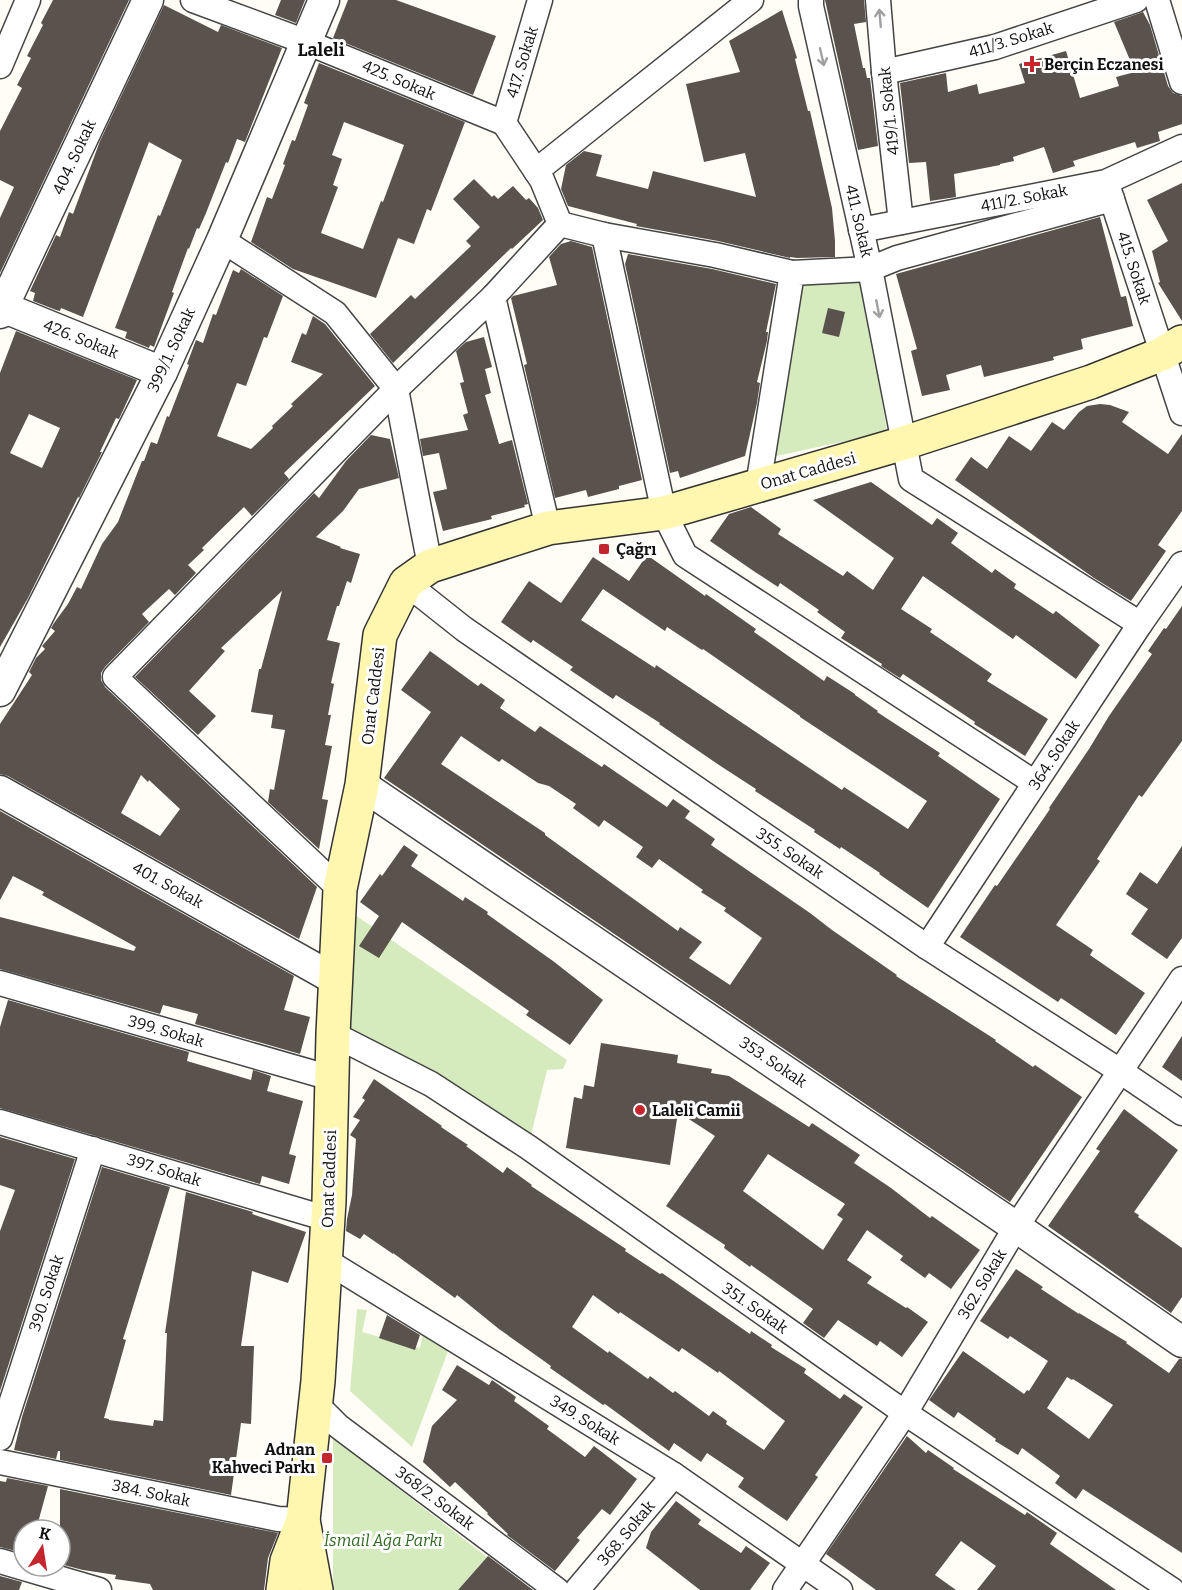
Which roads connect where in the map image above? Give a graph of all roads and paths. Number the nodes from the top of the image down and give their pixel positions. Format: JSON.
{"nodes":[{"id":1,"x":28,"y":0,"type":"edge"},
{"id":2,"x":148,"y":0,"type":"edge"},
{"id":3,"x":193,"y":0,"type":"edge"},
{"id":4,"x":324,"y":0,"type":"edge"},
{"id":5,"x":540,"y":0,"type":"edge"},
{"id":6,"x":751,"y":0,"type":"edge"},
{"id":7,"x":878,"y":0,"type":"edge"},
{"id":8,"x":1136,"y":0,"type":"edge"},
{"id":9,"x":1157,"y":0,"type":"edge"},
{"id":10,"x":806,"y":2,"type":"edge"},
{"id":11,"x":232,"y":6,"type":"edge"},
{"id":12,"x":306,"y":42,"type":"junction"},
{"id":13,"x":0,"y":66,"type":"edge"},
{"id":14,"x":884,"y":72,"type":"junction"},
{"id":15,"x":1182,"y":82,"type":"edge"},
{"id":16,"x":504,"y":123,"type":"junction"},
{"id":17,"x":1182,"y":147,"type":"edge"},
{"id":18,"x":536,"y":171,"type":"junction"},
{"id":19,"x":1109,"y":190,"type":"junction"},
{"id":20,"x":901,"y":222,"type":"junction"},
{"id":21,"x":560,"y":224,"type":"junction"},
{"id":22,"x":861,"y":230,"type":"junction"},
{"id":23,"x":604,"y":235,"type":"junction"},
{"id":24,"x":222,"y":240,"type":"junction"},
{"id":25,"x":870,"y":269,"type":"junction"},
{"id":26,"x":792,"y":273,"type":"junction"},
{"id":27,"x":493,"y":297,"type":"junction"},
{"id":28,"x":1,"y":309,"type":"edge"},
{"id":29,"x":1172,"y":348,"type":"edge"},
{"id":30,"x":162,"y":372,"type":"junction"},
{"id":31,"x":396,"y":389,"type":"junction"},
{"id":32,"x":1182,"y":413,"type":"edge"},
{"id":33,"x":904,"y":443,"type":"junction"},
{"id":34,"x":758,"y":486,"type":"junction"},
{"id":35,"x":664,"y":513,"type":"junction"},
{"id":36,"x":548,"y":528,"type":"junction"},
{"id":37,"x":1182,"y":564,"type":"edge"},
{"id":38,"x":418,"y":575,"type":"junction"},
{"id":39,"x":1140,"y":624,"type":"junction"},
{"id":40,"x":2,"y":682,"type":"edge"},
{"id":41,"x":1035,"y":783,"type":"junction"},
{"id":42,"x":362,"y":785,"type":"junction"},
{"id":43,"x":0,"y":790,"type":"edge"},
{"id":44,"x":340,"y":889,"type":"junction"},
{"id":45,"x":927,"y":947,"type":"junction"},
{"id":46,"x":336,"y":980,"type":"junction"},
{"id":47,"x":1182,"y":980,"type":"edge"},
{"id":48,"x":0,"y":983,"type":"edge"},
{"id":49,"x":333,"y":1034,"type":"junction"},
{"id":50,"x":1120,"y":1071,"type":"junction"},
{"id":51,"x":332,"y":1078,"type":"junction"},
{"id":52,"x":1182,"y":1113,"type":"edge"},
{"id":53,"x":0,"y":1122,"type":"edge"},
{"id":54,"x":93,"y":1149,"type":"junction"},
{"id":55,"x":328,"y":1220,"type":"junction"},
{"id":56,"x":1016,"y":1227,"type":"junction"},
{"id":57,"x":325,"y":1260,"type":"junction"},
{"id":58,"x":1182,"y":1342,"type":"edge"},
{"id":59,"x":315,"y":1403,"type":"junction"},
{"id":60,"x":905,"y":1413,"type":"junction"},
{"id":61,"x":0,"y":1438,"type":"edge"},
{"id":62,"x":0,"y":1462,"type":"edge"},
{"id":63,"x":674,"y":1475,"type":"junction"},
{"id":64,"x":303,"y":1520,"type":"junction"},
{"id":65,"x":0,"y":1561,"type":"edge"},
{"id":66,"x":803,"y":1565,"type":"junction"},
{"id":67,"x":99,"y":1590,"type":"edge"},
{"id":68,"x":283,"y":1590,"type":"edge"},
{"id":69,"x":316,"y":1590,"type":"edge"},
{"id":70,"x":557,"y":1590,"type":"edge"},
{"id":71,"x":577,"y":1590,"type":"edge"},
{"id":72,"x":785,"y":1590,"type":"edge"},
{"id":73,"x":840,"y":1590,"type":"edge"},
{"id":74,"x":1172,"y":1590,"type":"edge"}],
"edges":[{"from":1,"to":13,"type":"street"},
{"from":2,"to":28,"type":"street","name":"404. Sokak"},
{"from":3,"to":11,"type":"street","name":"425. Sokak"},
{"from":4,"to":12,"type":"street","name":"399/1. Sokak"},
{"from":5,"to":16,"type":"street","name":"417. Sokak"},
{"from":6,"to":18,"type":"street"},
{"from":14,"to":7,"type":"street","name":"419/1. Sokak","one_way":true},
{"from":8,"to":14,"type":"street","name":"411/3. Sokak"},
{"from":9,"to":15,"type":"street"},
{"from":10,"to":22,"type":"street","name":"411. Sokak","one_way":true},
{"from":11,"to":12,"type":"street","name":"425. Sokak"},
{"from":12,"to":16,"type":"street","name":"425. Sokak"},
{"from":12,"to":24,"type":"street","name":"399/1. Sokak"},
{"from":14,"to":20,"type":"street","name":"419/1. Sokak"},
{"from":16,"to":18,"type":"street"},
{"from":17,"to":19,"type":"street","name":"411/2. Sokak"},
{"from":18,"to":21,"type":"street"},
{"from":19,"to":20,"type":"street","name":"411/2. Sokak"},
{"from":19,"to":25,"type":"street"},
{"from":19,"to":29,"type":"street","name":"415. Sokak"},
{"from":20,"to":22,"type":"street","name":"411/2. Sokak"},
{"from":21,"to":23,"type":"street"},
{"from":21,"to":27,"type":"street"},
{"from":22,"to":25,"type":"street","name":"411. Sokak"},
{"from":23,"to":26,"type":"street"},
{"from":23,"to":35,"type":"street"},
{"from":24,"to":30,"type":"street","name":"399/1. Sokak"},
{"from":24,"to":31,"type":"street"},
{"from":25,"to":26,"type":"street"},
{"from":25,"to":33,"type":"street","name":"411. Sokak","one_way":true},
{"from":26,"to":34,"type":"street"},
{"from":27,"to":31,"type":"street"},
{"from":27,"to":36,"type":"street"},
{"from":28,"to":30,"type":"street","name":"426. Sokak"},
{"from":29,"to":32,"type":"street","name":"415. Sokak"},
{"from":29,"to":33,"type":"main road","name":"Onat Caddesi"},
{"from":30,"to":40,"type":"street","name":"399/1. Sokak"},
{"from":31,"to":38,"type":"street"},
{"from":31,"to":44,"type":"street"},
{"from":33,"to":34,"type":"main road","name":"Onat Caddesi"},
{"from":33,"to":39,"type":"street","name":"411. Sokak"},
{"from":34,"to":35,"type":"main road","name":"Onat Caddesi"},
{"from":35,"to":36,"type":"main road","name":"Onat Caddesi"},
{"from":35,"to":41,"type":"street"},
{"from":36,"to":38,"type":"main road","name":"Onat Caddesi"},
{"from":37,"to":39,"type":"street","name":"364. Sokak"},
{"from":38,"to":42,"type":"main road","name":"Onat Caddesi"},
{"from":38,"to":45,"type":"street","name":"355. Sokak"},
{"from":39,"to":41,"type":"street","name":"364. Sokak"},
{"from":41,"to":45,"type":"street","name":"364. Sokak"},
{"from":42,"to":44,"type":"main road","name":"Onat Caddesi"},
{"from":42,"to":56,"type":"street","name":"353. Sokak"},
{"from":43,"to":46,"type":"street","name":"401. Sokak"},
{"from":44,"to":46,"type":"main road","name":"Onat Caddesi"},
{"from":45,"to":50,"type":"street","name":"355. Sokak"},
{"from":46,"to":49,"type":"main road","name":"Onat Caddesi"},
{"from":47,"to":50,"type":"street","name":"362. Sokak"},
{"from":48,"to":51,"type":"street","name":"399. Sokak"},
{"from":49,"to":51,"type":"main road","name":"Onat Caddesi"},
{"from":49,"to":60,"type":"street","name":"351. Sokak"},
{"from":50,"to":52,"type":"street","name":"355. Sokak"},
{"from":50,"to":56,"type":"street","name":"362. Sokak"},
{"from":51,"to":55,"type":"main road","name":"Onat Caddesi"},
{"from":53,"to":54,"type":"street","name":"397. Sokak"},
{"from":54,"to":55,"type":"street","name":"397. Sokak"},
{"from":54,"to":61,"type":"street","name":"390. Sokak"},
{"from":55,"to":57,"type":"main road","name":"Onat Caddesi"},
{"from":56,"to":58,"type":"street","name":"353. Sokak"},
{"from":56,"to":60,"type":"street","name":"362. Sokak"},
{"from":57,"to":59,"type":"main road","name":"Onat Caddesi"},
{"from":57,"to":63,"type":"street","name":"349. Sokak"},
{"from":59,"to":64,"type":"main road","name":"Onat Caddesi"},
{"from":59,"to":70,"type":"street","name":"368/2. Sokak"},
{"from":60,"to":66,"type":"street","name":"362. Sokak"},
{"from":60,"to":74,"type":"street","name":"351. Sokak"},
{"from":62,"to":64,"type":"street","name":"384. Sokak"},
{"from":63,"to":66,"type":"street","name":"349. Sokak"},
{"from":63,"to":71,"type":"street","name":"368. Sokak"},
{"from":64,"to":68,"type":"main road","name":"Onat Caddesi"},
{"from":64,"to":69,"type":"main road","name":"Onat Caddesi"},
{"from":65,"to":67,"type":"street"},
{"from":66,"to":72,"type":"street","name":"362. Sokak"},
{"from":66,"to":73,"type":"street","name":"349. Sokak"}]}
